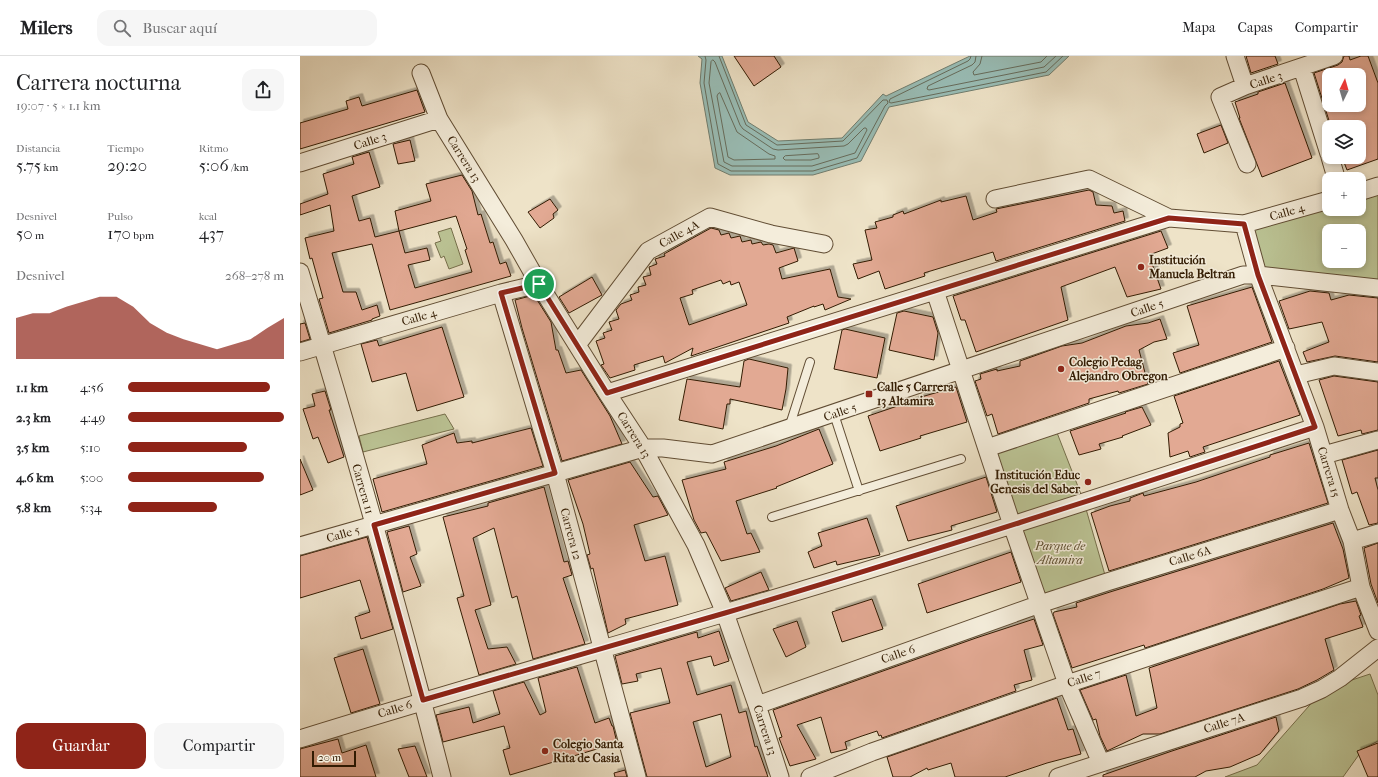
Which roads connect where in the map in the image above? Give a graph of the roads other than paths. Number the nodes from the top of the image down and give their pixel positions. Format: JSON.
{"nodes":[{"id":1,"x":1235,"y":56,"type":"edge"},
{"id":2,"x":1330,"y":57,"type":"edge"},
{"id":3,"x":1302,"y":68,"type":"junction"},
{"id":4,"x":421,"y":73,"type":"dead end"},
{"id":5,"x":1245,"y":86,"type":"junction"},
{"id":6,"x":439,"y":119,"type":"junction"},
{"id":7,"x":1322,"y":133,"type":"edge"},
{"id":8,"x":300,"y":163,"type":"edge"},
{"id":9,"x":1247,"y":164,"type":"dead end"},
{"id":10,"x":1378,"y":186,"type":"edge"},
{"id":11,"x":1366,"y":190,"type":"edge"},
{"id":12,"x":995,"y":199,"type":"dead end"},
{"id":13,"x":1322,"y":202,"type":"edge"},
{"id":14,"x":1169,"y":218,"type":"junction"},
{"id":15,"x":1244,"y":224,"type":"junction"},
{"id":16,"x":824,"y":244,"type":"dead end"},
{"id":17,"x":300,"y":272,"type":"edge"},
{"id":18,"x":1258,"y":275,"type":"junction"},
{"id":19,"x":539,"y":284,"type":"junction"},
{"id":20,"x":1378,"y":288,"type":"edge"},
{"id":21,"x":934,"y":291,"type":"junction"},
{"id":22,"x":501,"y":293,"type":"junction"},
{"id":23,"x":577,"y":345,"type":"junction"},
{"id":24,"x":322,"y":346,"type":"junction"},
{"id":25,"x":1286,"y":348,"type":"junction"},
{"id":26,"x":300,"y":352,"type":"edge"},
{"id":27,"x":810,"y":362,"type":"dead end"},
{"id":28,"x":962,"y":371,"type":"junction"},
{"id":29,"x":1378,"y":372,"type":"edge"},
{"id":30,"x":1296,"y":375,"type":"junction"},
{"id":31,"x":607,"y":393,"type":"junction"},
{"id":32,"x":834,"y":414,"type":"junction"},
{"id":33,"x":1315,"y":427,"type":"junction"},
{"id":34,"x":789,"y":429,"type":"junction"},
{"id":35,"x":1378,"y":440,"type":"edge"},
{"id":36,"x":643,"y":448,"type":"junction"},
{"id":37,"x":987,"y":448,"type":"junction"},
{"id":38,"x":1324,"y":455,"type":"junction"},
{"id":39,"x":961,"y":459,"type":"dead end"},
{"id":40,"x":555,"y":473,"type":"junction"},
{"id":41,"x":859,"y":491,"type":"junction"},
{"id":42,"x":1340,"y":510,"type":"junction"},
{"id":43,"x":772,"y":517,"type":"dead end"},
{"id":44,"x":374,"y":525,"type":"junction"},
{"id":45,"x":1012,"y":525,"type":"junction"},
{"id":46,"x":1378,"y":533,"type":"edge"},
{"id":47,"x":1352,"y":541,"type":"junction"},
{"id":48,"x":300,"y":544,"type":"edge"},
{"id":49,"x":1361,"y":587,"type":"junction"},
{"id":50,"x":1040,"y":604,"type":"junction"},
{"id":51,"x":724,"y":613,"type":"junction"},
{"id":52,"x":1378,"y":631,"type":"edge"},
{"id":53,"x":602,"y":648,"type":"junction"},
{"id":54,"x":1378,"y":648,"type":"edge"},
{"id":55,"x":1067,"y":684,"type":"junction"},
{"id":56,"x":423,"y":700,"type":"junction"},
{"id":57,"x":757,"y":705,"type":"junction"},
{"id":58,"x":300,"y":739,"type":"edge"},
{"id":59,"x":1101,"y":763,"type":"junction"},
{"id":60,"x":442,"y":777,"type":"edge"},
{"id":61,"x":637,"y":777,"type":"edge"},
{"id":62,"x":780,"y":777,"type":"edge"},
{"id":63,"x":810,"y":777,"type":"edge"},
{"id":64,"x":1058,"y":777,"type":"edge"}],
"edges":[{"from":1,"to":5,"type":"street"},
{"from":2,"to":3,"type":"street","name":"Calle 3"},
{"from":3,"to":5,"type":"street","name":"Calle 3"},
{"from":3,"to":7,"type":"street"},
{"from":4,"to":6,"type":"street","name":"Carrera 13"},
{"from":5,"to":9,"type":"street","name":"Calle 3"},
{"from":6,"to":8,"type":"street","name":"Calle 3"},
{"from":6,"to":19,"type":"street","name":"Carrera 13"},
{"from":10,"to":11,"type":"street"},
{"from":12,"to":14,"type":"street"},
{"from":13,"to":15,"type":"street","name":"Calle 4"},
{"from":14,"to":15,"type":"street"},
{"from":14,"to":21,"type":"street"},
{"from":15,"to":18,"type":"street","name":"Carrera 15"},
{"from":16,"to":23,"type":"street","name":"Calle 4A"},
{"from":17,"to":24,"type":"street","name":"Carrera 11"},
{"from":18,"to":20,"type":"street","name":"Calle 5"},
{"from":18,"to":25,"type":"street","name":"Carrera 15"},
{"from":18,"to":28,"type":"street","name":"Calle 5"},
{"from":19,"to":22,"type":"street","name":"Calle 4"},
{"from":19,"to":23,"type":"street","name":"Carrera 13"},
{"from":21,"to":28,"type":"street"},
{"from":21,"to":31,"type":"street"},
{"from":22,"to":24,"type":"street","name":"Calle 4"},
{"from":22,"to":40,"type":"street","name":"Carrera 12"},
{"from":23,"to":31,"type":"street","name":"Carrera 13"},
{"from":24,"to":26,"type":"street","name":"Calle 4"},
{"from":24,"to":44,"type":"street","name":"Carrera 11"},
{"from":25,"to":30,"type":"street","name":"Carrera 15"},
{"from":25,"to":37,"type":"street"},
{"from":27,"to":34,"type":"lane"},
{"from":28,"to":32,"type":"street","name":"Calle 5"},
{"from":28,"to":37,"type":"street"},
{"from":29,"to":30,"type":"street"},
{"from":30,"to":33,"type":"street","name":"Carrera 15"},
{"from":31,"to":36,"type":"street","name":"Carrera 13"},
{"from":32,"to":34,"type":"street","name":"Calle 5"},
{"from":32,"to":41,"type":"lane"},
{"from":33,"to":38,"type":"street","name":"Carrera 15"},
{"from":33,"to":45,"type":"street","name":"Calle 6"},
{"from":34,"to":36,"type":"street","name":"Calle 5"},
{"from":35,"to":38,"type":"street"},
{"from":36,"to":40,"type":"street","name":"Calle 5"},
{"from":36,"to":51,"type":"street","name":"Carrera 13"},
{"from":37,"to":45,"type":"street"},
{"from":38,"to":42,"type":"street","name":"Carrera 15"},
{"from":39,"to":41,"type":"lane"},
{"from":40,"to":44,"type":"street","name":"Calle 5"},
{"from":40,"to":53,"type":"street","name":"Carrera 12"},
{"from":41,"to":43,"type":"lane"},
{"from":42,"to":47,"type":"street","name":"Carrera 15"},
{"from":42,"to":50,"type":"street","name":"Calle 6A"},
{"from":44,"to":48,"type":"street","name":"Calle 5"},
{"from":44,"to":56,"type":"street","name":"Carrera 11"},
{"from":45,"to":50,"type":"street"},
{"from":45,"to":51,"type":"street","name":"Calle 6"},
{"from":46,"to":47,"type":"street"},
{"from":47,"to":49,"type":"street","name":"Carrera 15"},
{"from":49,"to":52,"type":"street","name":"Carrera 15"},
{"from":49,"to":55,"type":"street","name":"Calle 7"},
{"from":50,"to":55,"type":"street"},
{"from":50,"to":57,"type":"street","name":"Calle 6"},
{"from":51,"to":53,"type":"street","name":"Calle 6"},
{"from":51,"to":57,"type":"street","name":"Carrera 13"},
{"from":53,"to":56,"type":"street","name":"Calle 6"},
{"from":53,"to":61,"type":"street","name":"Carrera 12"},
{"from":54,"to":59,"type":"street","name":"Calle 7A"},
{"from":55,"to":59,"type":"street"},
{"from":55,"to":63,"type":"street","name":"Calle 7"},
{"from":56,"to":58,"type":"street","name":"Calle 6"},
{"from":56,"to":60,"type":"street","name":"Carrera 11"},
{"from":57,"to":62,"type":"street","name":"Carrera 13"},
{"from":59,"to":64,"type":"street","name":"Calle 7A"}]}
